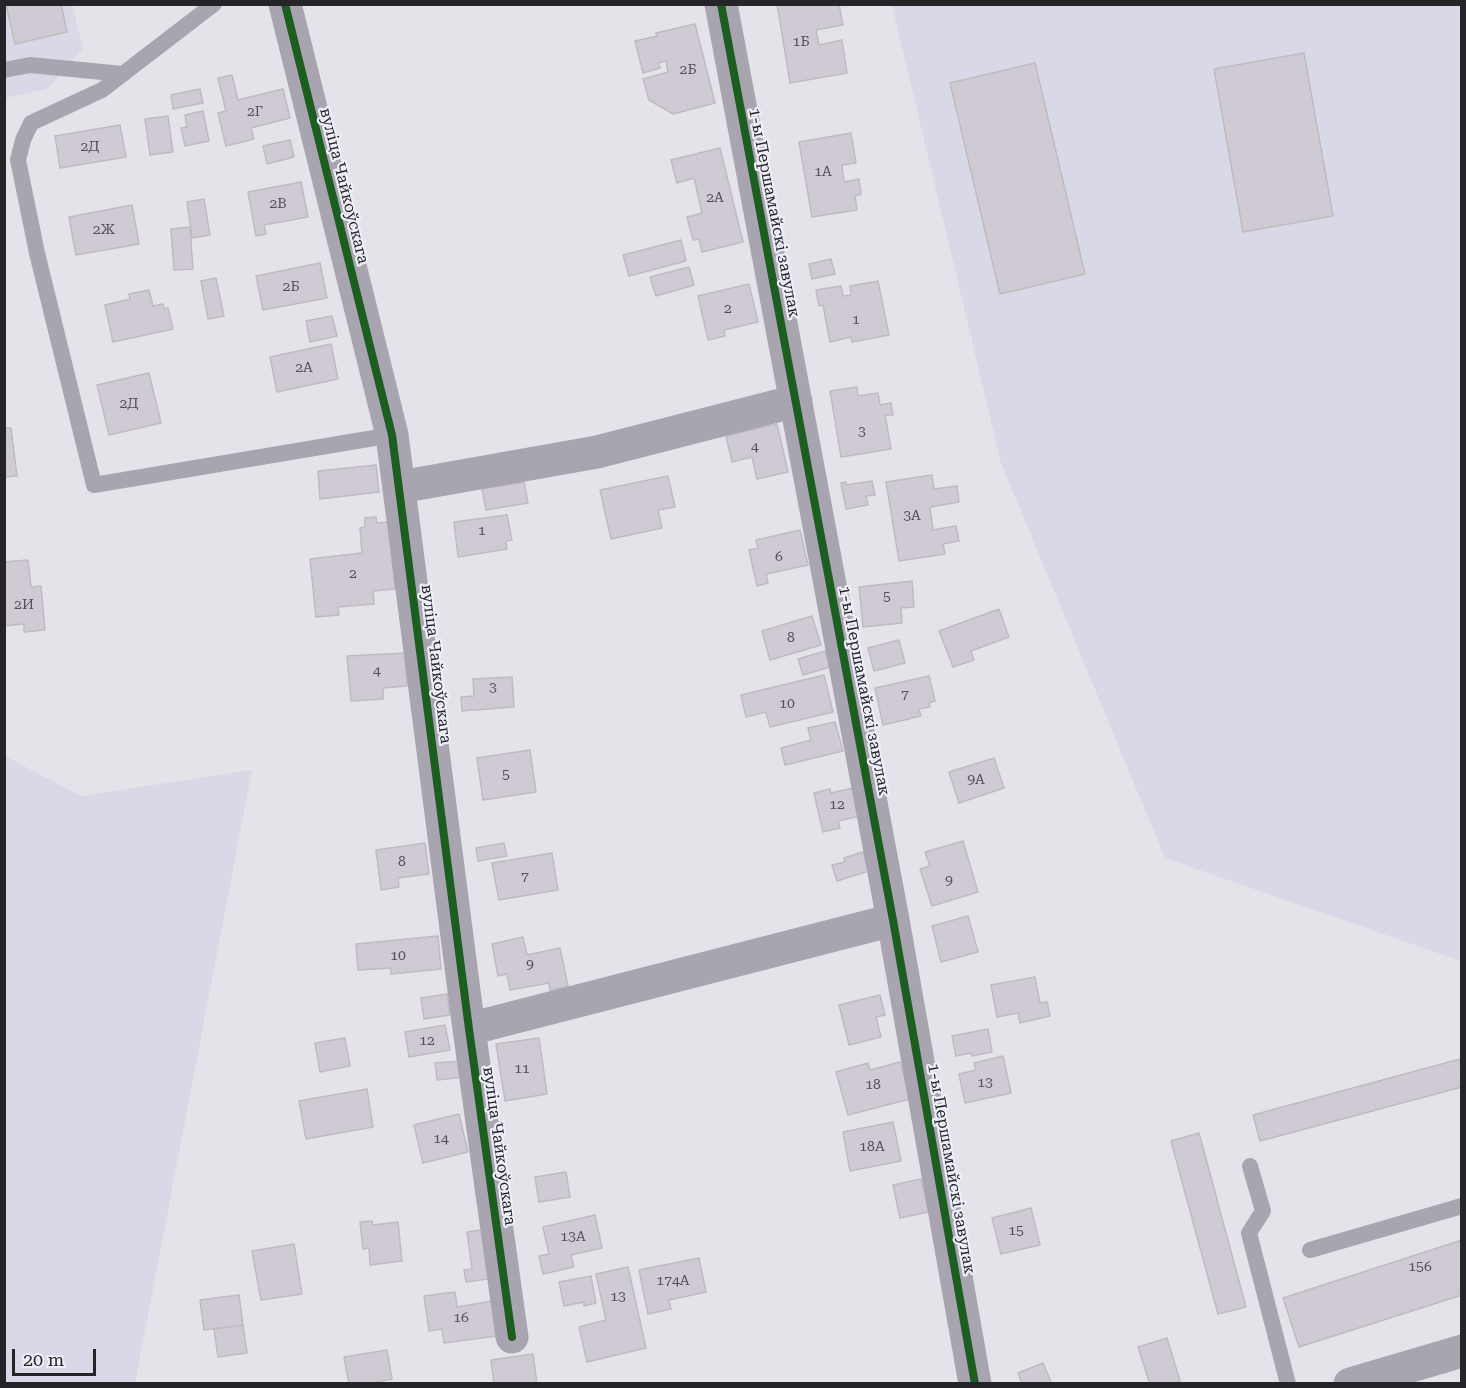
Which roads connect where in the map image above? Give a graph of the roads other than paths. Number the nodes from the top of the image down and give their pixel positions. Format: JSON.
{"nodes":[{"id":1,"x":214,"y":4,"type":"edge"},
{"id":2,"x":285,"y":4,"type":"edge"},
{"id":3,"x":721,"y":4,"type":"edge"},
{"id":4,"x":4,"y":70,"type":"edge"},
{"id":5,"x":123,"y":74,"type":"junction"},
{"id":6,"x":796,"y":401,"type":"junction"},
{"id":7,"x":392,"y":435,"type":"junction"},
{"id":8,"x":400,"y":487,"type":"junction"},
{"id":9,"x":893,"y":920,"type":"junction"},
{"id":10,"x":470,"y":1029,"type":"junction"},
{"id":11,"x":1250,"y":1166,"type":"dead end"},
{"id":12,"x":1461,"y":1206,"type":"edge"},
{"id":13,"x":1310,"y":1250,"type":"dead end"},
{"id":14,"x":513,"y":1337,"type":"dead end"},
{"id":15,"x":1461,"y":1351,"type":"edge"},
{"id":16,"x":975,"y":1383,"type":"edge"},
{"id":17,"x":1288,"y":1383,"type":"edge"},
{"id":18,"x":1350,"y":1383,"type":"edge"}],
"edges":[{"from":1,"to":5,"type":"lane"},
{"from":2,"to":7,"type":"street","name":"вуліца Чайкоўскага"},
{"from":3,"to":6,"type":"street","name":"1-ы Першамайскі завулак"},
{"from":4,"to":5,"type":"lane"},
{"from":5,"to":7,"type":"lane"},
{"from":6,"to":8,"type":"street"},
{"from":6,"to":9,"type":"street","name":"1-ы Першамайскі завулак"},
{"from":7,"to":8,"type":"street","name":"вуліца Чайкоўскага"},
{"from":8,"to":10,"type":"street","name":"вуліца Чайкоўскага"},
{"from":9,"to":10,"type":"street"},
{"from":9,"to":16,"type":"street","name":"1-ы Першамайскі завулак"},
{"from":10,"to":14,"type":"street","name":"вуліца Чайкоўскага"},
{"from":11,"to":17,"type":"lane"},
{"from":12,"to":13,"type":"lane"},
{"from":15,"to":18,"type":"street"}]}
